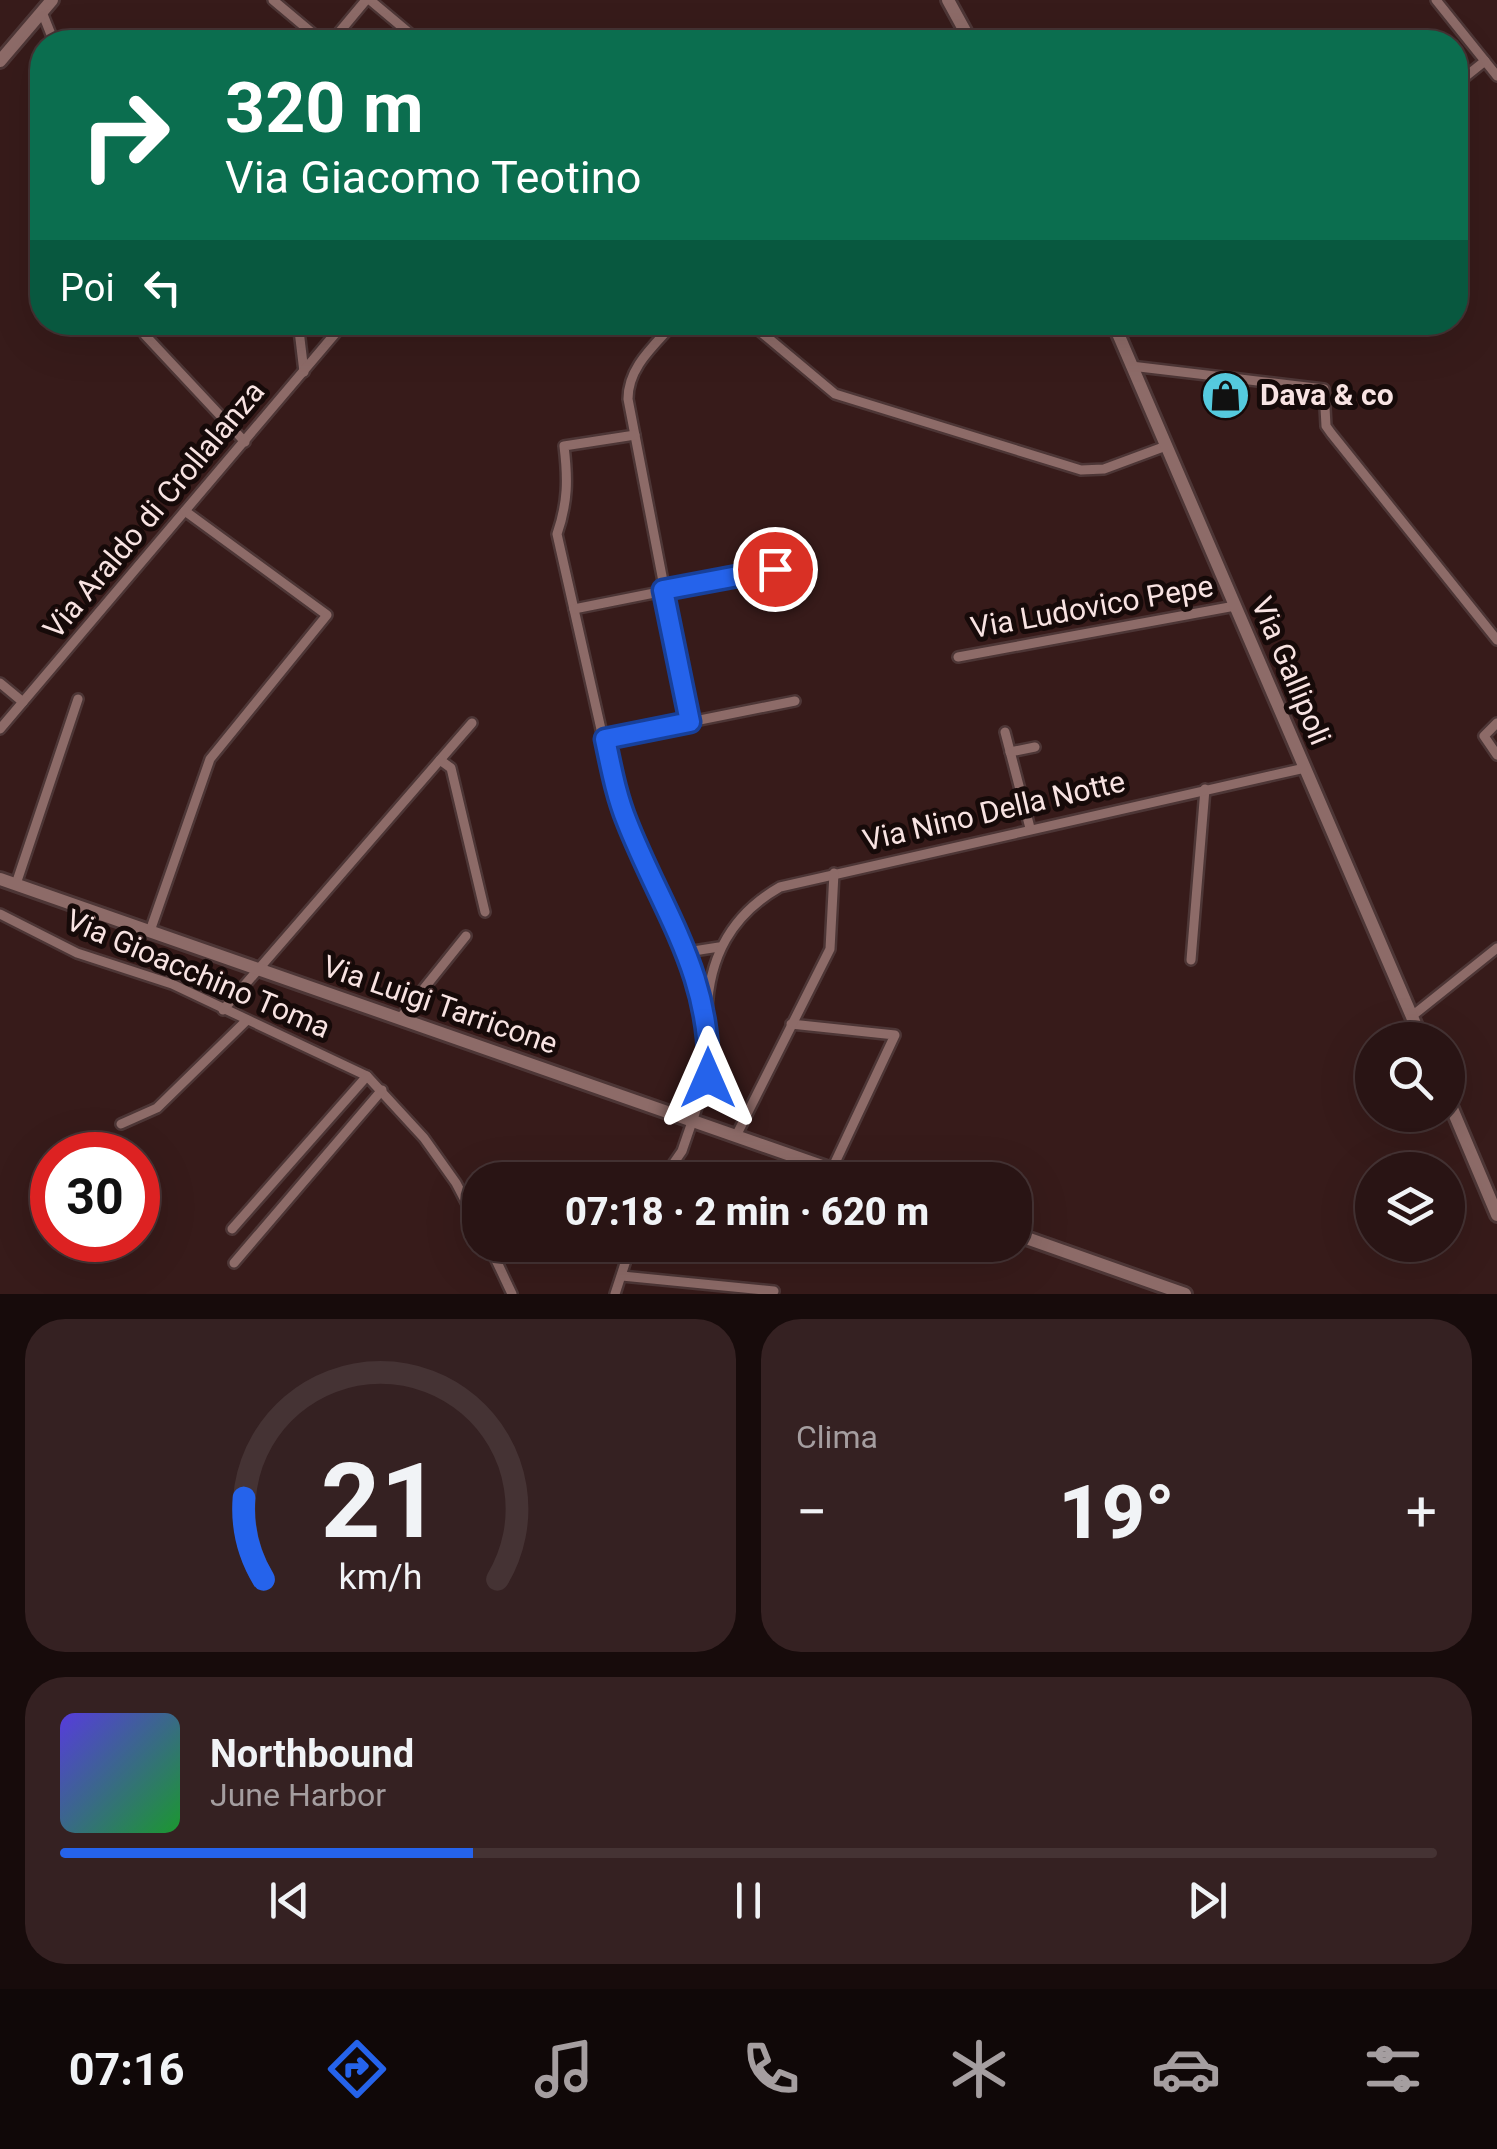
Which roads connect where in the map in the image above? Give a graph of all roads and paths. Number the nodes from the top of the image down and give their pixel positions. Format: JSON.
{"nodes":[{"id":1,"x":52,"y":0,"type":"edge"},
{"id":2,"x":273,"y":0,"type":"edge"},
{"id":3,"x":368,"y":0,"type":"edge"},
{"id":4,"x":948,"y":0,"type":"edge"},
{"id":5,"x":1436,"y":0,"type":"edge"},
{"id":6,"x":42,"y":12,"type":"junction"},
{"id":7,"x":49,"y":30,"type":"edge"},
{"id":8,"x":309,"y":30,"type":"edge"},
{"id":9,"x":342,"y":30,"type":"edge"},
{"id":10,"x":405,"y":30,"type":"edge"},
{"id":11,"x":964,"y":30,"type":"edge"},
{"id":12,"x":1460,"y":30,"type":"edge"},
{"id":13,"x":1468,"y":40,"type":"edge"},
{"id":14,"x":0,"y":61,"type":"edge"},
{"id":15,"x":1485,"y":61,"type":"junction"},
{"id":16,"x":1468,"y":75,"type":"edge"},
{"id":17,"x":1497,"y":76,"type":"edge"},
{"id":18,"x":145,"y":335,"type":"dead end"},
{"id":19,"x":300,"y":335,"type":"edge"},
{"id":20,"x":334,"y":335,"type":"edge"},
{"id":21,"x":663,"y":335,"type":"edge"},
{"id":22,"x":764,"y":335,"type":"edge"},
{"id":23,"x":1118,"y":335,"type":"edge"},
{"id":24,"x":1132,"y":366,"type":"junction"},
{"id":25,"x":304,"y":372,"type":"junction"},
{"id":26,"x":635,"y":435,"type":"junction"},
{"id":27,"x":245,"y":442,"type":"junction"},
{"id":28,"x":1166,"y":446,"type":"junction"},
{"id":29,"x":186,"y":510,"type":"junction"},
{"id":30,"x":775,"y":569,"type":"dead end"},
{"id":31,"x":663,"y":590,"type":"junction"},
{"id":32,"x":1235,"y":606,"type":"junction"},
{"id":33,"x":577,"y":608,"type":"junction"},
{"id":34,"x":1497,"y":640,"type":"edge"},
{"id":35,"x":958,"y":656,"type":"dead end"},
{"id":36,"x":0,"y":683,"type":"edge"},
{"id":37,"x":78,"y":699,"type":"dead end"},
{"id":38,"x":795,"y":701,"type":"dead end"},
{"id":39,"x":23,"y":702,"type":"junction"},
{"id":40,"x":472,"y":722,"type":"dead end"},
{"id":41,"x":690,"y":722,"type":"junction"},
{"id":42,"x":1497,"y":723,"type":"edge"},
{"id":43,"x":0,"y":729,"type":"edge"},
{"id":44,"x":1006,"y":732,"type":"dead end"},
{"id":45,"x":605,"y":739,"type":"junction"},
{"id":46,"x":1035,"y":747,"type":"dead end"},
{"id":47,"x":1010,"y":752,"type":"junction"},
{"id":48,"x":1497,"y":755,"type":"edge"},
{"id":49,"x":440,"y":760,"type":"junction"},
{"id":50,"x":1305,"y":768,"type":"junction"},
{"id":51,"x":1204,"y":789,"type":"junction"},
{"id":52,"x":1030,"y":828,"type":"junction"},
{"id":53,"x":834,"y":873,"type":"junction"},
{"id":54,"x":0,"y":878,"type":"edge"},
{"id":55,"x":16,"y":884,"type":"junction"},
{"id":56,"x":485,"y":912,"type":"dead end"},
{"id":57,"x":0,"y":914,"type":"edge"},
{"id":58,"x":150,"y":931,"type":"junction"},
{"id":59,"x":466,"y":936,"type":"dead end"},
{"id":60,"x":719,"y":947,"type":"junction"},
{"id":61,"x":1497,"y":948,"type":"edge"},
{"id":62,"x":687,"y":952,"type":"junction"},
{"id":63,"x":1191,"y":960,"type":"dead end"},
{"id":64,"x":260,"y":969,"type":"junction"},
{"id":65,"x":223,"y":1010,"type":"junction"},
{"id":66,"x":1412,"y":1016,"type":"junction"},
{"id":67,"x":401,"y":1017,"type":"junction"},
{"id":68,"x":707,"y":1017,"type":"junction"},
{"id":69,"x":247,"y":1020,"type":"junction"},
{"id":70,"x":1414,"y":1022,"type":"edge"},
{"id":71,"x":791,"y":1024,"type":"junction"},
{"id":72,"x":367,"y":1076,"type":"junction"},
{"id":73,"x":382,"y":1090,"type":"junction"},
{"id":74,"x":694,"y":1121,"type":"junction"},
{"id":75,"x":121,"y":1124,"type":"dead end"},
{"id":76,"x":1462,"y":1132,"type":"edge"},
{"id":77,"x":736,"y":1136,"type":"junction"},
{"id":78,"x":674,"y":1162,"type":"edge"},
{"id":79,"x":809,"y":1162,"type":"edge"},
{"id":80,"x":836,"y":1162,"type":"edge"},
{"id":81,"x":462,"y":1194,"type":"edge"},
{"id":82,"x":1497,"y":1215,"type":"edge"},
{"id":83,"x":232,"y":1229,"type":"dead end"},
{"id":84,"x":1032,"y":1240,"type":"edge"},
{"id":85,"x":496,"y":1262,"type":"edge"},
{"id":86,"x":626,"y":1262,"type":"edge"},
{"id":87,"x":234,"y":1263,"type":"dead end"},
{"id":88,"x":622,"y":1276,"type":"junction"},
{"id":89,"x":774,"y":1291,"type":"dead end"},
{"id":90,"x":512,"y":1294,"type":"edge"},
{"id":91,"x":615,"y":1294,"type":"edge"},
{"id":92,"x":1185,"y":1294,"type":"edge"}],
"edges":[{"from":1,"to":6,"type":"main road"},
{"from":2,"to":8,"type":"street"},
{"from":3,"to":9,"type":"street"},
{"from":3,"to":10,"type":"street"},
{"from":4,"to":11,"type":"main road"},
{"from":5,"to":12,"type":"street"},
{"from":6,"to":7,"type":"street"},
{"from":6,"to":14,"type":"main road"},
{"from":13,"to":15,"type":"street"},
{"from":15,"to":16,"type":"street"},
{"from":15,"to":17,"type":"street"},
{"from":18,"to":27,"type":"street"},
{"from":19,"to":25,"type":"street"},
{"from":20,"to":25,"type":"street","name":"Via Araldo di Crollalanza"},
{"from":21,"to":26,"type":"street"},
{"from":22,"to":28,"type":"street"},
{"from":23,"to":24,"type":"main road","name":"Via Gallipoli"},
{"from":24,"to":28,"type":"main road","name":"Via Gallipoli"},
{"from":24,"to":34,"type":"street"},
{"from":25,"to":27,"type":"street","name":"Via Araldo di Crollalanza"},
{"from":26,"to":31,"type":"street"},
{"from":26,"to":33,"type":"street"},
{"from":27,"to":29,"type":"street","name":"Via Araldo di Crollalanza"},
{"from":28,"to":32,"type":"main road","name":"Via Gallipoli"},
{"from":29,"to":39,"type":"street","name":"Via Araldo di Crollalanza"},
{"from":29,"to":58,"type":"street"},
{"from":30,"to":31,"type":"street"},
{"from":31,"to":33,"type":"street"},
{"from":31,"to":41,"type":"street"},
{"from":32,"to":35,"type":"street","name":"Via Ludovico Pepe"},
{"from":32,"to":50,"type":"main road","name":"Via Gallipoli"},
{"from":33,"to":45,"type":"street"},
{"from":36,"to":39,"type":"street"},
{"from":37,"to":55,"type":"street"},
{"from":38,"to":41,"type":"street"},
{"from":39,"to":43,"type":"street","name":"Via Araldo di Crollalanza"},
{"from":40,"to":49,"type":"street"},
{"from":41,"to":45,"type":"street"},
{"from":42,"to":48,"type":"street"},
{"from":44,"to":47,"type":"street"},
{"from":45,"to":62,"type":"street"},
{"from":46,"to":47,"type":"street"},
{"from":47,"to":52,"type":"street"},
{"from":49,"to":56,"type":"street"},
{"from":49,"to":64,"type":"street"},
{"from":50,"to":51,"type":"street","name":"Via Nino Della Notte"},
{"from":50,"to":66,"type":"main road","name":"Via Gallipoli"},
{"from":51,"to":52,"type":"street","name":"Via Nino Della Notte"},
{"from":51,"to":63,"type":"street"},
{"from":52,"to":53,"type":"street","name":"Via Nino Della Notte"},
{"from":53,"to":60,"type":"street","name":"Via Nino Della Notte"},
{"from":53,"to":71,"type":"street"},
{"from":54,"to":55,"type":"main road","name":"Via Luigi Tarricone"},
{"from":55,"to":58,"type":"main road","name":"Via Luigi Tarricone"},
{"from":57,"to":65,"type":"street","name":"Via Gioacchino Toma"},
{"from":58,"to":64,"type":"main road","name":"Via Luigi Tarricone"},
{"from":59,"to":67,"type":"street"},
{"from":60,"to":62,"type":"street"},
{"from":60,"to":68,"type":"street"},
{"from":61,"to":66,"type":"street"},
{"from":62,"to":68,"type":"street"},
{"from":64,"to":65,"type":"street"},
{"from":64,"to":67,"type":"main road","name":"Via Luigi Tarricone"},
{"from":65,"to":69,"type":"street","name":"Via Gioacchino Toma"},
{"from":66,"to":70,"type":"main road","name":"Via Gallipoli"},
{"from":67,"to":74,"type":"main road","name":"Via Luigi Tarricone"},
{"from":68,"to":74,"type":"street"},
{"from":69,"to":72,"type":"street","name":"Via Gioacchino Toma"},
{"from":69,"to":75,"type":"street"},
{"from":71,"to":77,"type":"street"},
{"from":71,"to":80,"type":"street"},
{"from":72,"to":73,"type":"street","name":"Via Gioacchino Toma"},
{"from":72,"to":83,"type":"street"},
{"from":73,"to":81,"type":"street","name":"Via Gioacchino Toma"},
{"from":73,"to":87,"type":"street"},
{"from":74,"to":77,"type":"main road","name":"Via Luigi Tarricone"},
{"from":74,"to":78,"type":"street"},
{"from":76,"to":82,"type":"main road"},
{"from":77,"to":79,"type":"main road","name":"Via Luigi Tarricone"},
{"from":84,"to":92,"type":"main road"},
{"from":85,"to":90,"type":"street"},
{"from":86,"to":88,"type":"street"},
{"from":88,"to":89,"type":"street"},
{"from":88,"to":91,"type":"street"}]}
